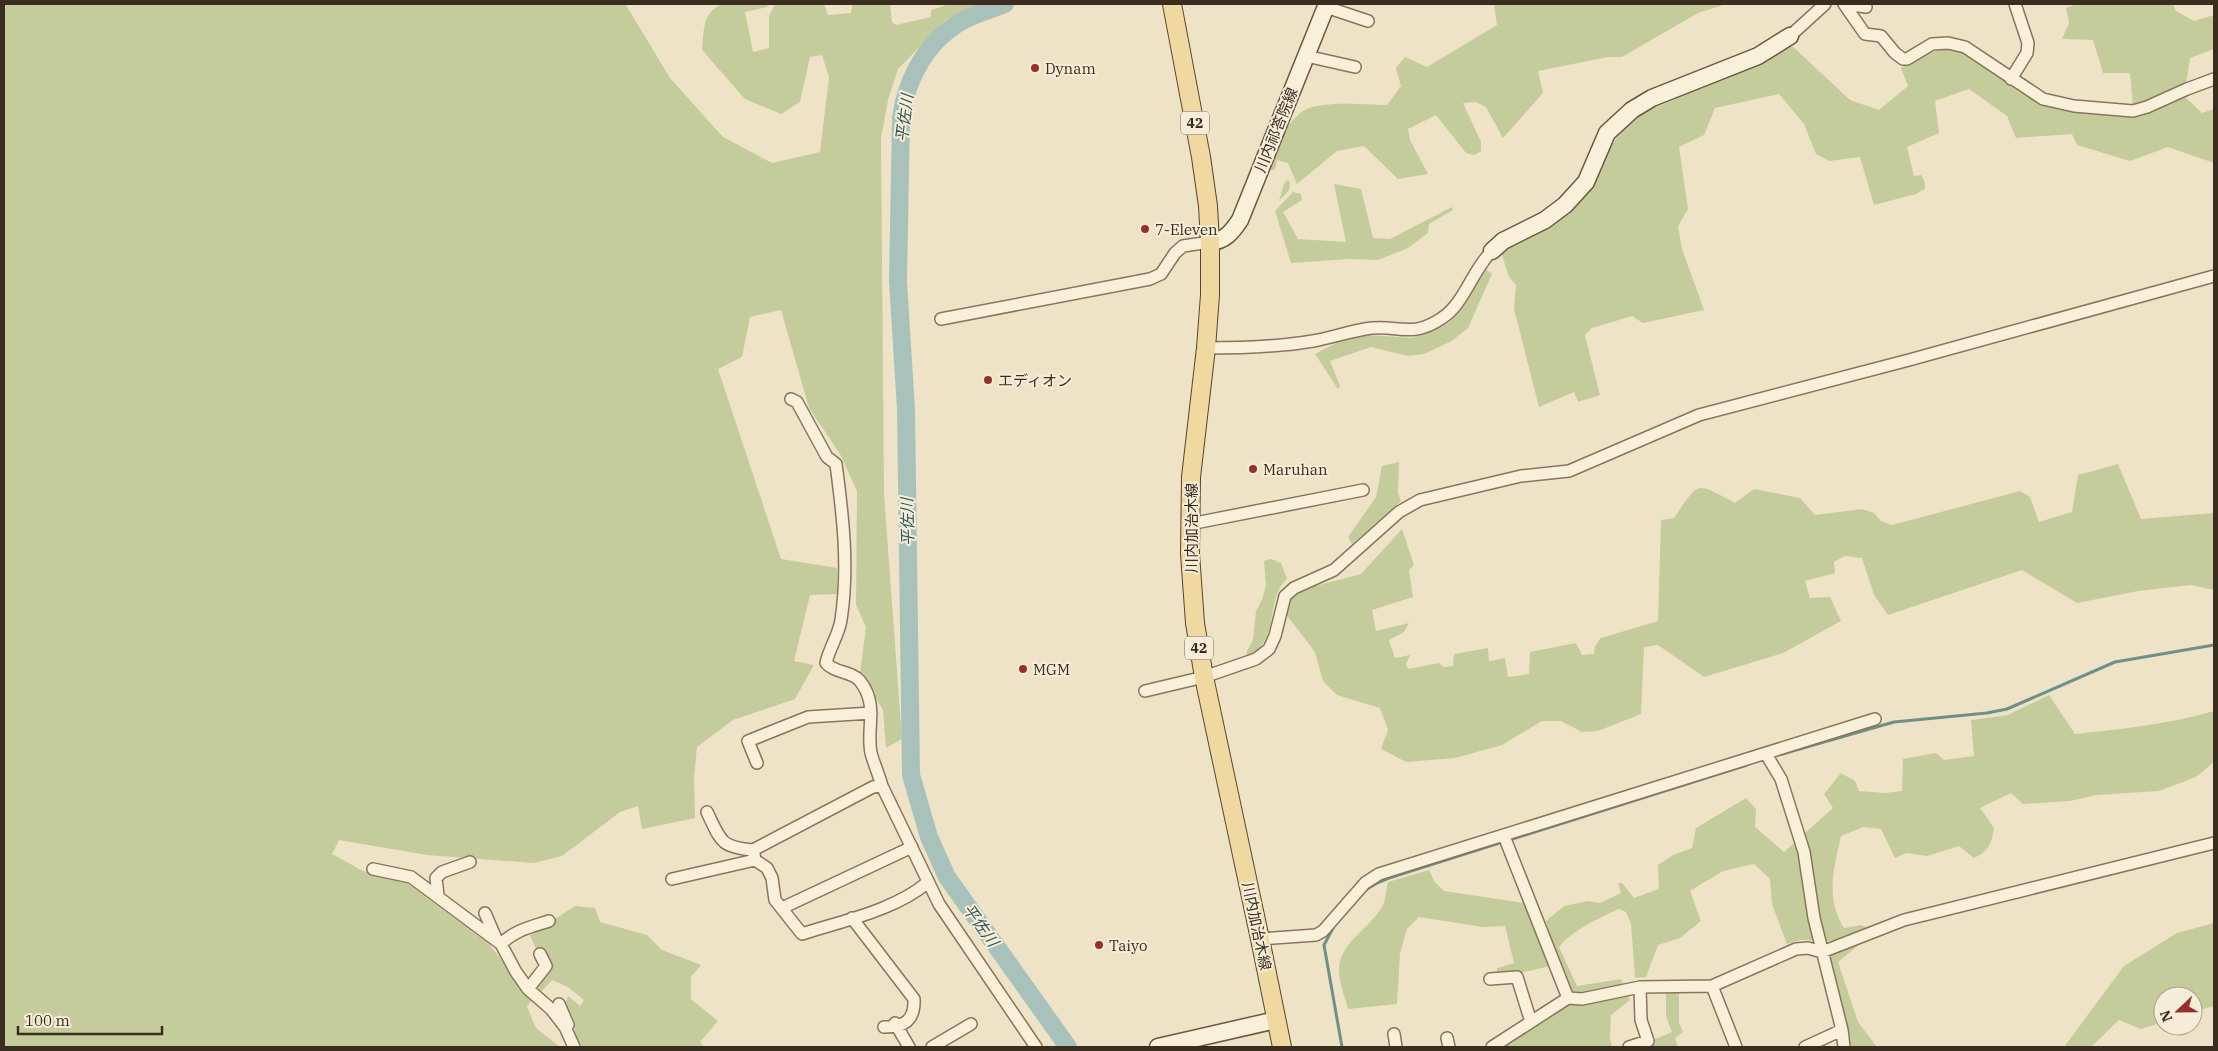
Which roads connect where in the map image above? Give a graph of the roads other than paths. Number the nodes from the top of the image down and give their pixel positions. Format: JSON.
{"nodes":[{"id":1,"x":1172,"y":4,"type":"edge"},
{"id":2,"x":1825,"y":4,"type":"edge"},
{"id":3,"x":1845,"y":4,"type":"edge"},
{"id":4,"x":2015,"y":4,"type":"edge"},
{"id":5,"x":1327,"y":6,"type":"edge"},
{"id":6,"x":1866,"y":7,"type":"dead end"},
{"id":7,"x":1368,"y":21,"type":"dead end"},
{"id":8,"x":1790,"y":36,"type":"joint"},
{"id":9,"x":1306,"y":56,"type":"junction"},
{"id":10,"x":1355,"y":67,"type":"dead end"},
{"id":11,"x":2011,"y":79,"type":"junction"},
{"id":12,"x":2214,"y":79,"type":"edge"},
{"id":13,"x":1210,"y":242,"type":"junction"},
{"id":14,"x":1492,"y":251,"type":"joint"},
{"id":15,"x":2214,"y":276,"type":"edge"},
{"id":16,"x":941,"y":319,"type":"dead end"},
{"id":17,"x":1206,"y":348,"type":"junction"},
{"id":18,"x":791,"y":399,"type":"dead end"},
{"id":19,"x":1363,"y":490,"type":"dead end"},
{"id":20,"x":1190,"y":524,"type":"junction"},
{"id":21,"x":1204,"y":677,"type":"junction"},
{"id":22,"x":1145,"y":690,"type":"dead end"},
{"id":23,"x":871,"y":713,"type":"junction"},
{"id":24,"x":1875,"y":719,"type":"dead end"},
{"id":25,"x":1767,"y":756,"type":"junction"},
{"id":26,"x":757,"y":763,"type":"dead end"},
{"id":27,"x":882,"y":786,"type":"junction"},
{"id":28,"x":707,"y":812,"type":"dead end"},
{"id":29,"x":1505,"y":839,"type":"junction"},
{"id":30,"x":2214,"y":843,"type":"edge"},
{"id":31,"x":912,"y":847,"type":"junction"},
{"id":32,"x":754,"y":855,"type":"junction"},
{"id":33,"x":470,"y":862,"type":"dead end"},
{"id":34,"x":374,"y":869,"type":"dead end"},
{"id":35,"x":672,"y":879,"type":"dead end"},
{"id":36,"x":928,"y":882,"type":"junction"},
{"id":37,"x":438,"y":895,"type":"junction"},
{"id":38,"x":782,"y":908,"type":"junction"},
{"id":39,"x":485,"y":913,"type":"dead end"},
{"id":40,"x":852,"y":918,"type":"junction"},
{"id":41,"x":549,"y":921,"type":"dead end"},
{"id":42,"x":1260,"y":939,"type":"junction"},
{"id":43,"x":499,"y":942,"type":"junction"},
{"id":44,"x":1822,"y":952,"type":"junction"},
{"id":45,"x":540,"y":954,"type":"dead end"},
{"id":46,"x":1490,"y":979,"type":"dead end"},
{"id":47,"x":1712,"y":986,"type":"junction"},
{"id":48,"x":1640,"y":987,"type":"junction"},
{"id":49,"x":528,"y":989,"type":"junction"},
{"id":50,"x":1568,"y":998,"type":"junction"},
{"id":51,"x":559,"y":1004,"type":"dead end"},
{"id":52,"x":1276,"y":1020,"type":"junction"},
{"id":53,"x":1531,"y":1022,"type":"junction"},
{"id":54,"x":971,"y":1024,"type":"dead end"},
{"id":55,"x":896,"y":1025,"type":"junction"},
{"id":56,"x":884,"y":1027,"type":"dead end"},
{"id":57,"x":1842,"y":1030,"type":"junction"},
{"id":58,"x":569,"y":1034,"type":"junction"},
{"id":59,"x":1394,"y":1034,"type":"dead end"},
{"id":60,"x":574,"y":1047,"type":"edge"},
{"id":61,"x":909,"y":1047,"type":"edge"},
{"id":62,"x":932,"y":1047,"type":"edge"},
{"id":63,"x":1036,"y":1047,"type":"edge"},
{"id":64,"x":1158,"y":1047,"type":"edge"},
{"id":65,"x":1282,"y":1047,"type":"edge"},
{"id":66,"x":1396,"y":1047,"type":"edge"},
{"id":67,"x":1492,"y":1047,"type":"edge"},
{"id":68,"x":1629,"y":1047,"type":"edge"},
{"id":69,"x":1736,"y":1047,"type":"edge"},
{"id":70,"x":1805,"y":1047,"type":"edge"},
{"id":71,"x":1844,"y":1047,"type":"edge"}],
"edges":[{"from":1,"to":13,"type":"main road","name":"川内加治木線","number":"42"},
{"from":2,"to":8,"type":"street"},
{"from":3,"to":6,"type":"street"},
{"from":3,"to":11,"type":"street"},
{"from":4,"to":11,"type":"street"},
{"from":5,"to":7,"type":"street"},
{"from":5,"to":9,"type":"street","name":"川内祁答院線"},
{"from":8,"to":14,"type":"street"},
{"from":9,"to":10,"type":"street"},
{"from":9,"to":13,"type":"street","name":"川内祁答院線"},
{"from":11,"to":12,"type":"street"},
{"from":13,"to":16,"type":"street"},
{"from":13,"to":17,"type":"main road","name":"川内加治木線","number":"42"},
{"from":14,"to":17,"type":"street"},
{"from":15,"to":21,"type":"street"},
{"from":17,"to":20,"type":"main road","name":"川内加治木線","number":"42"},
{"from":18,"to":23,"type":"street"},
{"from":19,"to":20,"type":"street"},
{"from":20,"to":21,"type":"main road","name":"川内加治木線","number":"42"},
{"from":21,"to":22,"type":"street"},
{"from":21,"to":42,"type":"main road","name":"川内加治木線","number":"42"},
{"from":23,"to":26,"type":"street"},
{"from":23,"to":27,"type":"street"},
{"from":24,"to":25,"type":"street"},
{"from":25,"to":29,"type":"street"},
{"from":25,"to":44,"type":"street"},
{"from":27,"to":31,"type":"street"},
{"from":27,"to":32,"type":"street"},
{"from":28,"to":32,"type":"street"},
{"from":29,"to":42,"type":"street"},
{"from":29,"to":50,"type":"street"},
{"from":30,"to":44,"type":"street"},
{"from":31,"to":36,"type":"street"},
{"from":31,"to":38,"type":"street"},
{"from":32,"to":35,"type":"street"},
{"from":32,"to":38,"type":"street"},
{"from":33,"to":37,"type":"street"},
{"from":34,"to":37,"type":"street"},
{"from":36,"to":40,"type":"street"},
{"from":36,"to":63,"type":"street"},
{"from":37,"to":43,"type":"street"},
{"from":38,"to":40,"type":"street"},
{"from":39,"to":43,"type":"street"},
{"from":40,"to":55,"type":"street"},
{"from":41,"to":43,"type":"street"},
{"from":42,"to":52,"type":"main road","name":"川内加治木線","number":"42"},
{"from":43,"to":49,"type":"street"},
{"from":44,"to":47,"type":"street"},
{"from":44,"to":57,"type":"street"},
{"from":45,"to":49,"type":"street"},
{"from":46,"to":53,"type":"street"},
{"from":47,"to":48,"type":"street"},
{"from":47,"to":69,"type":"street"},
{"from":48,"to":50,"type":"street"},
{"from":48,"to":68,"type":"street"},
{"from":49,"to":58,"type":"street"},
{"from":50,"to":53,"type":"street"},
{"from":51,"to":58,"type":"street"},
{"from":52,"to":64,"type":"street"},
{"from":52,"to":65,"type":"main road","name":"川内加治木線","number":"42"},
{"from":53,"to":67,"type":"street"},
{"from":54,"to":62,"type":"street"},
{"from":55,"to":56,"type":"street"},
{"from":55,"to":61,"type":"street"},
{"from":57,"to":70,"type":"street"},
{"from":57,"to":71,"type":"street"},
{"from":58,"to":60,"type":"street"},
{"from":59,"to":66,"type":"street"}]}
